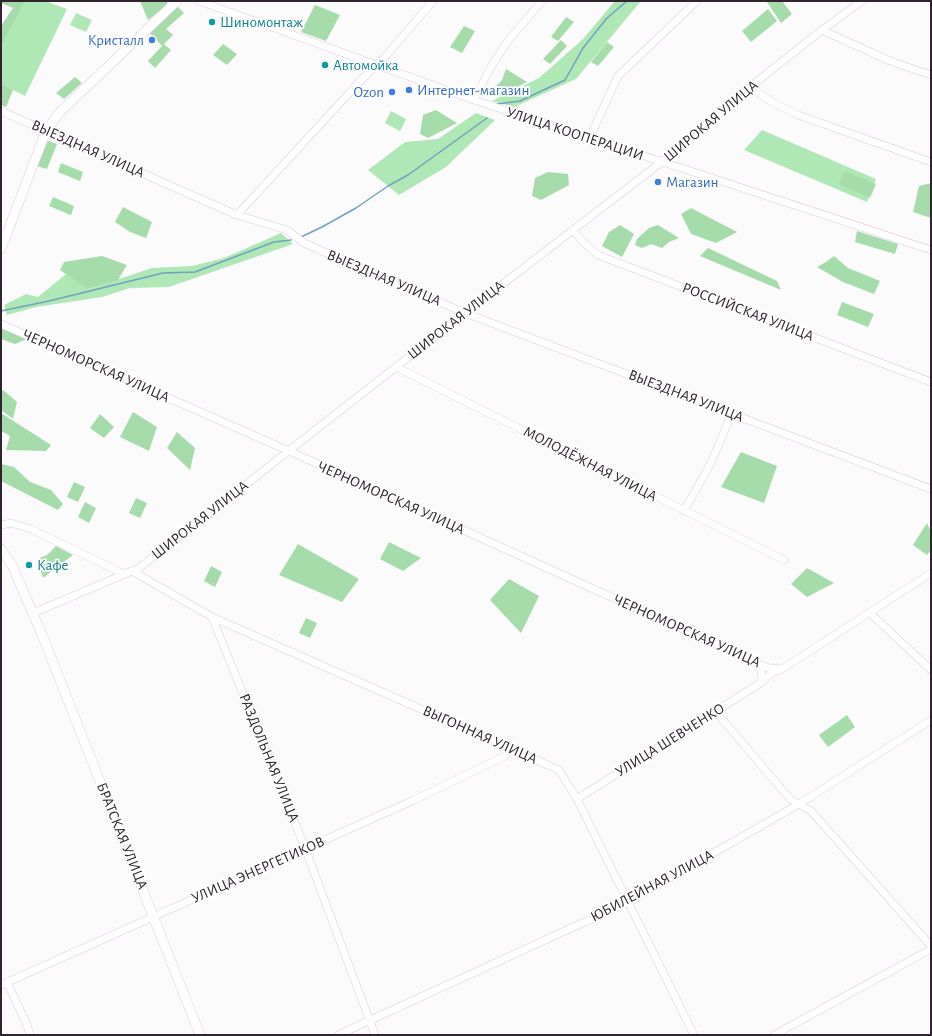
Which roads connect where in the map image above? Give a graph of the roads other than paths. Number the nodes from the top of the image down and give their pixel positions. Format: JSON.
{"nodes":[{"id":1,"x":177,"y":1,"type":"edge"},
{"id":2,"x":199,"y":1,"type":"edge"},
{"id":3,"x":432,"y":1,"type":"edge"},
{"id":4,"x":542,"y":1,"type":"edge"},
{"id":5,"x":697,"y":1,"type":"edge"},
{"id":6,"x":862,"y":1,"type":"edge"},
{"id":7,"x":822,"y":30,"type":"junction"},
{"id":8,"x":376,"y":65,"type":"junction"},
{"id":9,"x":931,"y":75,"type":"edge"},
{"id":10,"x":750,"y":87,"type":"junction"},
{"id":11,"x":474,"y":100,"type":"junction"},
{"id":12,"x":1,"y":112,"type":"edge"},
{"id":13,"x":46,"y":131,"type":"junction"},
{"id":14,"x":589,"y":139,"type":"junction"},
{"id":15,"x":931,"y":162,"type":"edge"},
{"id":16,"x":662,"y":163,"type":"junction"},
{"id":17,"x":238,"y":215,"type":"junction"},
{"id":18,"x":573,"y":230,"type":"junction"},
{"id":19,"x":1,"y":249,"type":"edge"},
{"id":20,"x":931,"y":250,"type":"edge"},
{"id":21,"x":465,"y":313,"type":"junction"},
{"id":22,"x":1,"y":324,"type":"edge"},
{"id":23,"x":396,"y":367,"type":"junction"},
{"id":24,"x":931,"y":382,"type":"edge"},
{"id":25,"x":732,"y":413,"type":"junction"},
{"id":26,"x":289,"y":451,"type":"junction"},
{"id":27,"x":931,"y":489,"type":"edge"},
{"id":28,"x":684,"y":511,"type":"junction"},
{"id":29,"x":1,"y":525,"type":"edge"},
{"id":30,"x":1,"y":549,"type":"edge"},
{"id":31,"x":784,"y":560,"type":"dead end"},
{"id":32,"x":132,"y":571,"type":"junction"},
{"id":33,"x":931,"y":573,"type":"edge"},
{"id":34,"x":124,"y":574,"type":"junction"},
{"id":35,"x":33,"y":613,"type":"junction"},
{"id":36,"x":870,"y":613,"type":"junction"},
{"id":37,"x":212,"y":617,"type":"junction"},
{"id":38,"x":761,"y":665,"type":"junction"},
{"id":39,"x":782,"y":669,"type":"junction"},
{"id":40,"x":931,"y":670,"type":"edge"},
{"id":41,"x":762,"y":682,"type":"junction"},
{"id":42,"x":715,"y":711,"type":"junction"},
{"id":43,"x":931,"y":720,"type":"edge"},
{"id":44,"x":509,"y":748,"type":"junction"},
{"id":45,"x":577,"y":799,"type":"junction"},
{"id":46,"x":799,"y":804,"type":"junction"},
{"id":47,"x":305,"y":848,"type":"junction"},
{"id":48,"x":628,"y":902,"type":"junction"},
{"id":49,"x":154,"y":917,"type":"junction"},
{"id":50,"x":931,"y":948,"type":"edge"},
{"id":51,"x":4,"y":984,"type":"edge"},
{"id":52,"x":369,"y":1020,"type":"junction"},
{"id":53,"x":30,"y":1035,"type":"edge"},
{"id":54,"x":200,"y":1035,"type":"edge"},
{"id":55,"x":338,"y":1035,"type":"edge"},
{"id":56,"x":376,"y":1035,"type":"edge"},
{"id":57,"x":694,"y":1035,"type":"edge"},
{"id":58,"x":774,"y":1035,"type":"edge"}],
"edges":[{"from":1,"to":13,"type":"main road"},
{"from":2,"to":8,"type":"street","name":"УЛИЦА КООПЕРАЦИИ"},
{"from":3,"to":8,"type":"street"},
{"from":4,"to":11,"type":"street"},
{"from":5,"to":14,"type":"street"},
{"from":6,"to":7,"type":"street","name":"ШИРОКАЯ УЛИЦА"},
{"from":7,"to":9,"type":"street"},
{"from":7,"to":10,"type":"street","name":"ШИРОКАЯ УЛИЦА"},
{"from":8,"to":11,"type":"street","name":"УЛИЦА КООПЕРАЦИИ"},
{"from":8,"to":17,"type":"street"},
{"from":10,"to":15,"type":"street"},
{"from":10,"to":16,"type":"street","name":"ШИРОКАЯ УЛИЦА"},
{"from":11,"to":14,"type":"street","name":"УЛИЦА КООПЕРАЦИИ"},
{"from":12,"to":13,"type":"street","name":"ВЫЕЗДНАЯ УЛИЦА"},
{"from":13,"to":17,"type":"street","name":"ВЫЕЗДНАЯ УЛИЦА"},
{"from":13,"to":19,"type":"main road"},
{"from":14,"to":16,"type":"street","name":"УЛИЦА КООПЕРАЦИИ"},
{"from":16,"to":18,"type":"street","name":"ШИРОКАЯ УЛИЦА"},
{"from":16,"to":20,"type":"street","name":"УЛИЦА КООПЕРАЦИИ"},
{"from":17,"to":21,"type":"street","name":"ВЫЕЗДНАЯ УЛИЦА"},
{"from":18,"to":21,"type":"street","name":"ШИРОКАЯ УЛИЦА"},
{"from":18,"to":24,"type":"street","name":"РОССИЙСКАЯ УЛИЦА"},
{"from":21,"to":23,"type":"street","name":"ШИРОКАЯ УЛИЦА"},
{"from":21,"to":25,"type":"street","name":"ВЫЕЗДНАЯ УЛИЦА"},
{"from":22,"to":26,"type":"street","name":"ЧЕРНОМОРСКАЯ УЛИЦА"},
{"from":23,"to":26,"type":"street","name":"ШИРОКАЯ УЛИЦА"},
{"from":23,"to":28,"type":"street","name":"МОЛОДЁЖНАЯ УЛИЦА"},
{"from":25,"to":27,"type":"street","name":"ВЫЕЗДНАЯ УЛИЦА"},
{"from":25,"to":28,"type":"street"},
{"from":26,"to":32,"type":"street","name":"ШИРОКАЯ УЛИЦА"},
{"from":26,"to":38,"type":"street","name":"ЧЕРНОМОРСКАЯ УЛИЦА"},
{"from":28,"to":31,"type":"street","name":"МОЛОДЁЖНАЯ УЛИЦА"},
{"from":29,"to":34,"type":"street"},
{"from":30,"to":35,"type":"main road"},
{"from":32,"to":34,"type":"street","name":"ШИРОКАЯ УЛИЦА"},
{"from":32,"to":37,"type":"street","name":"ВЫГОННАЯ УЛИЦА"},
{"from":33,"to":36,"type":"street","name":"УЛИЦА ШЕВЧЕНКО"},
{"from":34,"to":35,"type":"street","name":"ШИРОКАЯ УЛИЦА"},
{"from":35,"to":49,"type":"main road","name":"БРАТСКАЯ УЛИЦА"},
{"from":36,"to":39,"type":"street","name":"УЛИЦА ШЕВЧЕНКО"},
{"from":36,"to":40,"type":"street"},
{"from":37,"to":44,"type":"street","name":"ВЫГОННАЯ УЛИЦА"},
{"from":37,"to":47,"type":"street","name":"РАЗДОЛЬНАЯ УЛИЦА"},
{"from":38,"to":39,"type":"street","name":"ЧЕРНОМОРСКАЯ УЛИЦА"},
{"from":38,"to":41,"type":"street"},
{"from":39,"to":41,"type":"street","name":"УЛИЦА ШЕВЧЕНКО"},
{"from":41,"to":42,"type":"street","name":"УЛИЦА ШЕВЧЕНКО"},
{"from":42,"to":45,"type":"street","name":"УЛИЦА ШЕВЧЕНКО"},
{"from":42,"to":46,"type":"street"},
{"from":43,"to":46,"type":"street","name":"ЮБИЛЕЙНАЯ УЛИЦА"},
{"from":44,"to":45,"type":"street","name":"ВЫГОННАЯ УЛИЦА"},
{"from":44,"to":47,"type":"street","name":"УЛИЦА ЭНЕРГЕТИКОВ"},
{"from":45,"to":48,"type":"street","name":"ВЫГОННАЯ УЛИЦА"},
{"from":46,"to":48,"type":"street","name":"ЮБИЛЕЙНАЯ УЛИЦА"},
{"from":46,"to":50,"type":"street"},
{"from":47,"to":49,"type":"street","name":"УЛИЦА ЭНЕРГЕТИКОВ"},
{"from":47,"to":52,"type":"street","name":"РАЗДОЛЬНАЯ УЛИЦА"},
{"from":48,"to":52,"type":"street","name":"ЮБИЛЕЙНАЯ УЛИЦА"},
{"from":48,"to":57,"type":"street","name":"ВЫГОННАЯ УЛИЦА"},
{"from":49,"to":51,"type":"street","name":"УЛИЦА ЭНЕРГЕТИКОВ"},
{"from":49,"to":54,"type":"main road","name":"БРАТСКАЯ УЛИЦА"},
{"from":50,"to":58,"type":"street"},
{"from":51,"to":53,"type":"street"},
{"from":52,"to":55,"type":"street","name":"ЮБИЛЕЙНАЯ УЛИЦА"},
{"from":52,"to":56,"type":"street","name":"РАЗДОЛЬНАЯ УЛИЦА"}]}
